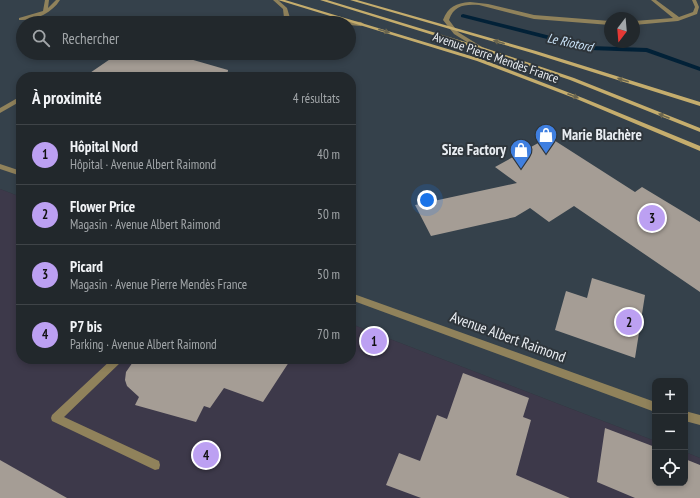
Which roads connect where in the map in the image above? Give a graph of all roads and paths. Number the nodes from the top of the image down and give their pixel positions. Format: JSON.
{"nodes":[{"id":1,"x":47,"y":0,"type":"edge"},
{"id":2,"x":58,"y":0,"type":"edge"},
{"id":3,"x":275,"y":0,"type":"edge"},
{"id":4,"x":280,"y":0,"type":"edge"},
{"id":5,"x":322,"y":0,"type":"edge"},
{"id":6,"x":358,"y":0,"type":"edge"},
{"id":7,"x":653,"y":0,"type":"edge"},
{"id":8,"x":694,"y":0,"type":"edge"},
{"id":9,"x":45,"y":13,"type":"junction"},
{"id":10,"x":33,"y":16,"type":"edge"},
{"id":11,"x":287,"y":16,"type":"edge"},
{"id":12,"x":334,"y":16,"type":"edge"},
{"id":13,"x":678,"y":19,"type":"junction"},
{"id":14,"x":640,"y":22,"type":"edge"},
{"id":15,"x":356,"y":23,"type":"edge"},
{"id":16,"x":604,"y":23,"type":"edge"},
{"id":17,"x":356,"y":24,"type":"edge"},
{"id":18,"x":361,"y":24,"type":"junction"},
{"id":19,"x":449,"y":27,"type":"junction"},
{"id":20,"x":480,"y":48,"type":"junction"},
{"id":21,"x":16,"y":101,"type":"edge"},
{"id":22,"x":700,"y":104,"type":"edge"},
{"id":23,"x":0,"y":111,"type":"edge"},
{"id":24,"x":700,"y":130,"type":"edge"},
{"id":25,"x":700,"y":149,"type":"edge"},
{"id":26,"x":0,"y":166,"type":"edge"},
{"id":27,"x":16,"y":172,"type":"edge"},
{"id":28,"x":356,"y":298,"type":"edge"},
{"id":29,"x":113,"y":364,"type":"edge"},
{"id":30,"x":652,"y":406,"type":"edge"},
{"id":31,"x":688,"y":417,"type":"edge"},
{"id":32,"x":700,"y":420,"type":"edge"},
{"id":33,"x":155,"y":465,"type":"dead end"}],
"edges":[{"from":1,"to":9,"type":"street"},
{"from":2,"to":9,"type":"street"},
{"from":3,"to":11,"type":"street"},
{"from":4,"to":12,"type":"main road","name":"Avenue Pierre Mendès France"},
{"from":5,"to":20,"type":"main road","name":"Avenue Pierre Mendès France"},
{"from":6,"to":19,"type":"main road"},
{"from":7,"to":13,"type":"street"},
{"from":8,"to":13,"type":"street"},
{"from":9,"to":10,"type":"street"},
{"from":13,"to":14,"type":"street"},
{"from":15,"to":18,"type":"main road","name":"Avenue Pierre Mendès France"},
{"from":16,"to":19,"type":"street"},
{"from":17,"to":18,"type":"street"},
{"from":18,"to":25,"type":"main road","name":"Avenue Pierre Mendès France","one_way":true},
{"from":19,"to":20,"type":"street"},
{"from":22,"to":19,"type":"main road","one_way":true},
{"from":24,"to":20,"type":"main road","name":"Avenue Pierre Mendès France","one_way":true},
{"from":21,"to":23,"type":"street"},
{"from":26,"to":27,"type":"street"},
{"from":28,"to":30,"type":"street","name":"Avenue Albert Raimond"},
{"from":29,"to":33,"type":"street"},
{"from":31,"to":32,"type":"street"}]}
